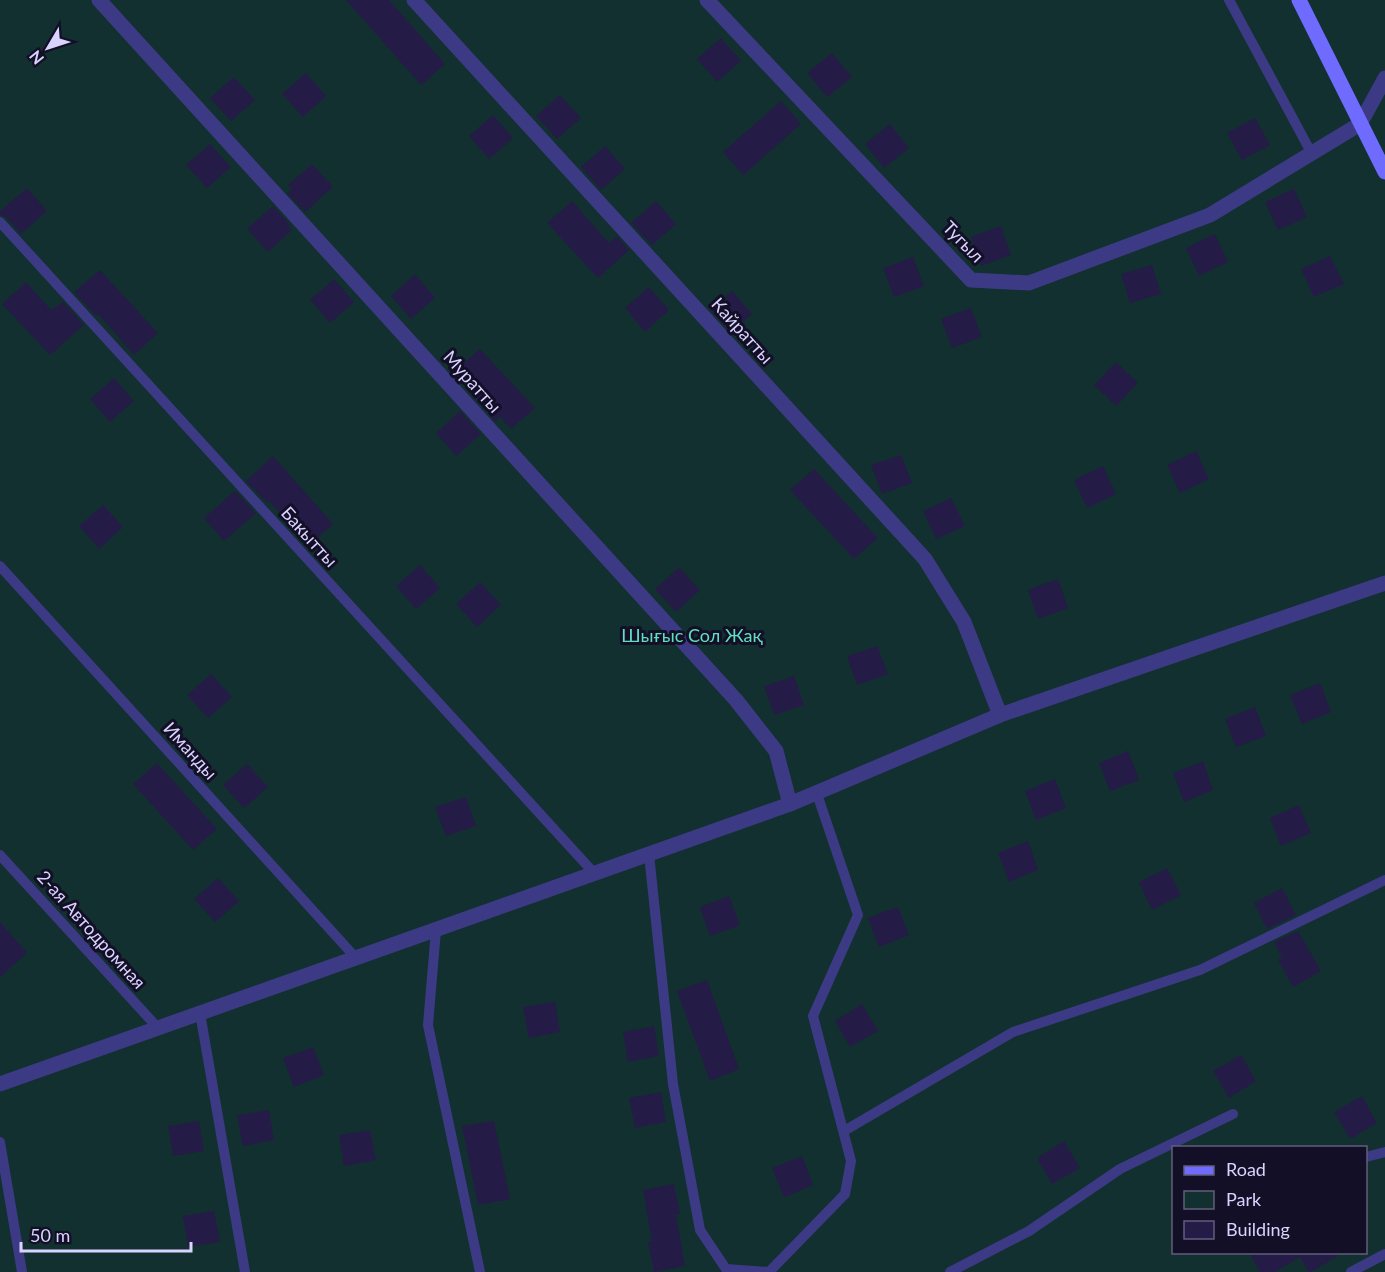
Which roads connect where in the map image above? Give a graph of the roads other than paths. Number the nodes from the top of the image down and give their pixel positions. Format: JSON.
{"nodes":[{"id":1,"x":99,"y":0,"type":"edge"},
{"id":2,"x":414,"y":0,"type":"edge"},
{"id":3,"x":707,"y":0,"type":"edge"},
{"id":4,"x":1229,"y":0,"type":"edge"},
{"id":5,"x":1299,"y":0,"type":"edge"},
{"id":6,"x":1385,"y":78,"type":"edge"},
{"id":7,"x":1360,"y":124,"type":"junction"},
{"id":8,"x":1312,"y":153,"type":"junction"},
{"id":9,"x":1385,"y":172,"type":"edge"},
{"id":10,"x":0,"y":222,"type":"edge"},
{"id":11,"x":0,"y":566,"type":"edge"},
{"id":12,"x":1385,"y":583,"type":"edge"},
{"id":13,"x":1000,"y":715,"type":"junction"},
{"id":14,"x":817,"y":794,"type":"junction"},
{"id":15,"x":790,"y":804,"type":"junction"},
{"id":16,"x":649,"y":854,"type":"junction"},
{"id":17,"x":0,"y":855,"type":"edge"},
{"id":18,"x":594,"y":873,"type":"junction"},
{"id":19,"x":1385,"y":879,"type":"edge"},
{"id":20,"x":436,"y":930,"type":"junction"},
{"id":21,"x":356,"y":958,"type":"junction"},
{"id":22,"x":200,"y":1013,"type":"junction"},
{"id":23,"x":158,"y":1028,"type":"junction"},
{"id":24,"x":0,"y":1084,"type":"edge"},
{"id":25,"x":1233,"y":1114,"type":"dead end"},
{"id":26,"x":843,"y":1131,"type":"junction"},
{"id":27,"x":0,"y":1142,"type":"edge"},
{"id":28,"x":1385,"y":1152,"type":"edge"},
{"id":29,"x":1367,"y":1156,"type":"edge"},
{"id":30,"x":1385,"y":1254,"type":"edge"},
{"id":31,"x":22,"y":1272,"type":"edge"},
{"id":32,"x":245,"y":1272,"type":"edge"},
{"id":33,"x":480,"y":1272,"type":"edge"},
{"id":34,"x":768,"y":1272,"type":"edge"},
{"id":35,"x":950,"y":1272,"type":"edge"},
{"id":36,"x":1351,"y":1272,"type":"edge"}],
"edges":[{"from":1,"to":15,"type":"street","name":"Муратты"},
{"from":2,"to":13,"type":"street","name":"Кайратты"},
{"from":3,"to":8,"type":"street","name":"Тугыл"},
{"from":4,"to":8,"type":"lane"},
{"from":5,"to":7,"type":"street"},
{"from":6,"to":7,"type":"street"},
{"from":7,"to":8,"type":"street","name":"Тугыл"},
{"from":7,"to":9,"type":"street"},
{"from":10,"to":18,"type":"lane","name":"Бакытты"},
{"from":11,"to":21,"type":"lane","name":"Иманды"},
{"from":12,"to":13,"type":"street"},
{"from":13,"to":14,"type":"street"},
{"from":14,"to":15,"type":"street"},
{"from":14,"to":26,"type":"lane"},
{"from":15,"to":16,"type":"street"},
{"from":16,"to":18,"type":"street"},
{"from":16,"to":34,"type":"lane"},
{"from":17,"to":23,"type":"lane","name":"2-ая Автодромная"},
{"from":18,"to":20,"type":"street"},
{"from":19,"to":26,"type":"lane"},
{"from":20,"to":21,"type":"street"},
{"from":20,"to":33,"type":"lane"},
{"from":21,"to":22,"type":"street"},
{"from":22,"to":23,"type":"street"},
{"from":22,"to":32,"type":"lane"},
{"from":23,"to":24,"type":"street"},
{"from":25,"to":35,"type":"lane"},
{"from":26,"to":34,"type":"lane"},
{"from":27,"to":31,"type":"lane"},
{"from":28,"to":29,"type":"lane"},
{"from":30,"to":36,"type":"lane"}]}
